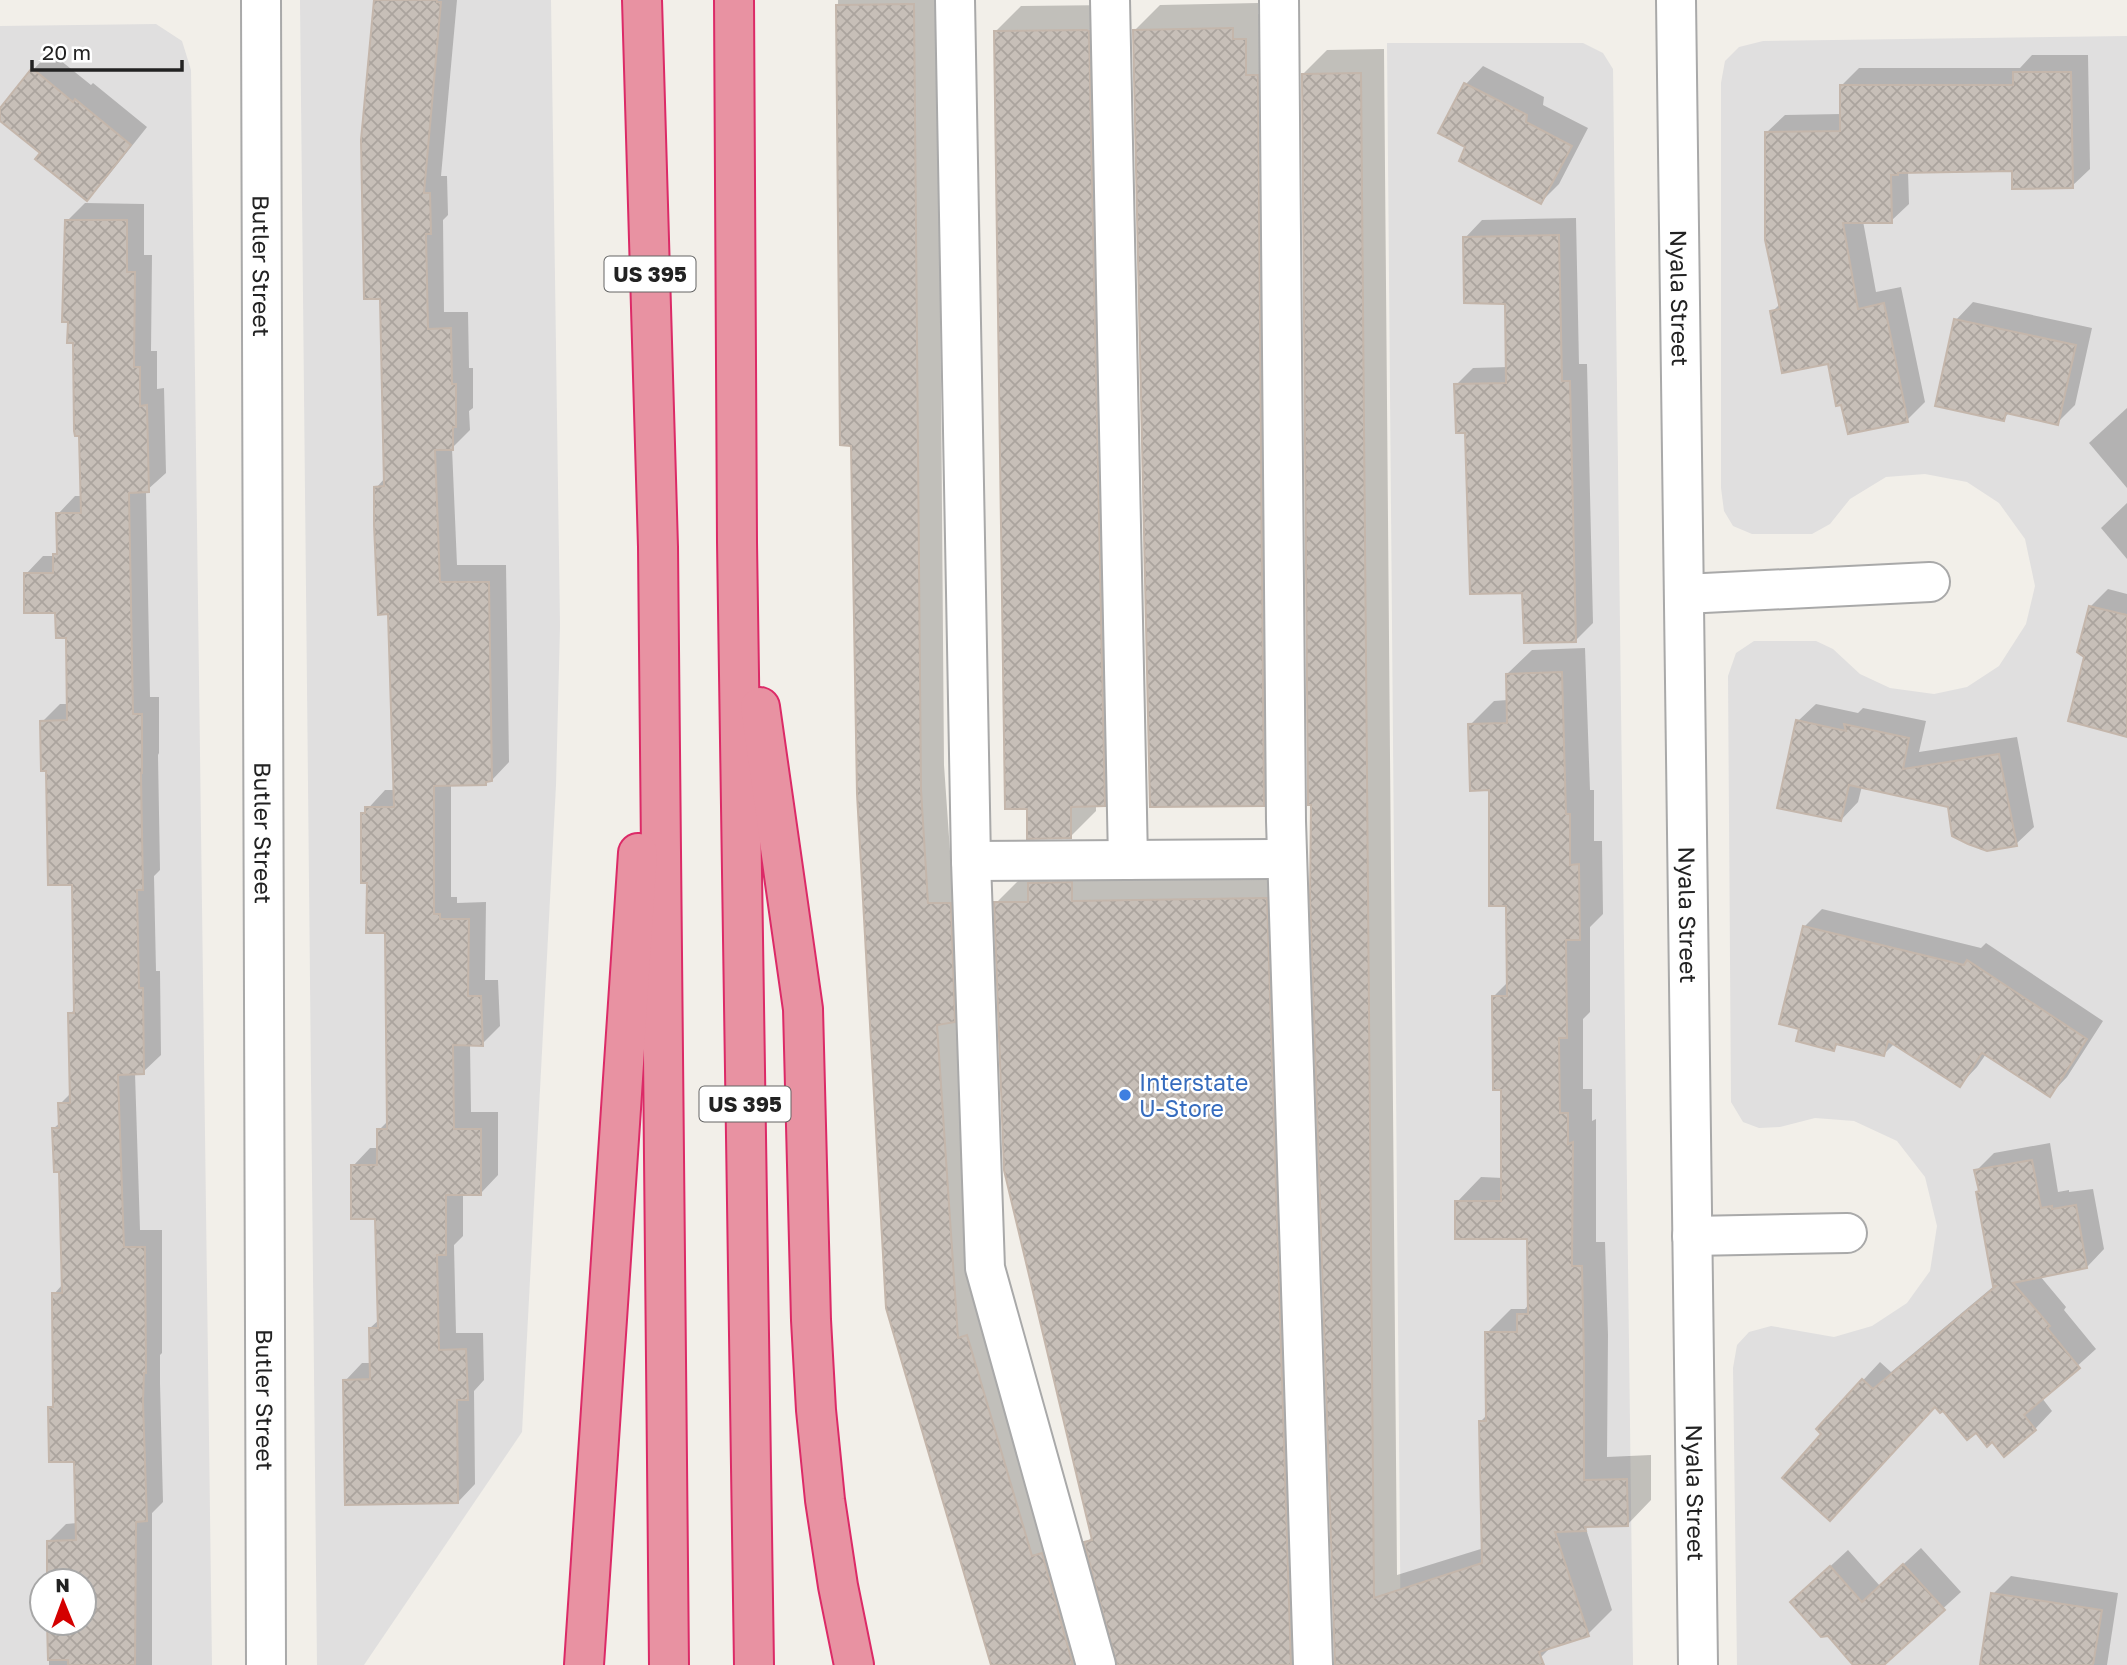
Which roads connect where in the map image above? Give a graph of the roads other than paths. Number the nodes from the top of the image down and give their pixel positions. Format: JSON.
{"nodes":[{"id":1,"x":261,"y":0,"type":"edge"},
{"id":2,"x":642,"y":0,"type":"edge"},
{"id":3,"x":734,"y":0,"type":"edge"},
{"id":4,"x":955,"y":0,"type":"edge"},
{"id":5,"x":1110,"y":0,"type":"edge"},
{"id":6,"x":1279,"y":0,"type":"edge"},
{"id":7,"x":1676,"y":0,"type":"edge"},
{"id":8,"x":737,"y":542,"type":"junction"},
{"id":9,"x":658,"y":547,"type":"junction"},
{"id":10,"x":1930,"y":582,"type":"dead end"},
{"id":11,"x":1684,"y":594,"type":"junction"},
{"id":12,"x":1287,"y":859,"type":"junction"},
{"id":13,"x":1128,"y":860,"type":"junction"},
{"id":14,"x":971,"y":861,"type":"junction"},
{"id":15,"x":1847,"y":1233,"type":"dead end"},
{"id":16,"x":1692,"y":1236,"type":"junction"},
{"id":17,"x":266,"y":1665,"type":"edge"},
{"id":18,"x":584,"y":1665,"type":"edge"},
{"id":19,"x":670,"y":1665,"type":"edge"},
{"id":20,"x":754,"y":1665,"type":"edge"},
{"id":21,"x":854,"y":1665,"type":"edge"},
{"id":22,"x":1096,"y":1665,"type":"edge"},
{"id":23,"x":1313,"y":1665,"type":"edge"},
{"id":24,"x":1698,"y":1665,"type":"edge"}],
"edges":[{"from":1,"to":17,"type":"street","name":"Butler Street"},
{"from":2,"to":9,"type":"highway","number":"US 395"},
{"from":3,"to":8,"type":"highway","number":"US 395"},
{"from":4,"to":14,"type":"street"},
{"from":5,"to":13,"type":"street"},
{"from":6,"to":12,"type":"street"},
{"from":7,"to":11,"type":"street","name":"Nyala Street"},
{"from":8,"to":20,"type":"highway","number":"US 395"},
{"from":8,"to":21,"type":"highway"},
{"from":9,"to":18,"type":"highway"},
{"from":9,"to":19,"type":"highway","number":"US 395"},
{"from":10,"to":11,"type":"street"},
{"from":11,"to":16,"type":"street","name":"Nyala Street"},
{"from":12,"to":13,"type":"street"},
{"from":12,"to":23,"type":"street"},
{"from":13,"to":14,"type":"street"},
{"from":14,"to":22,"type":"street"},
{"from":15,"to":16,"type":"street"},
{"from":16,"to":24,"type":"street","name":"Nyala Street"}]}
